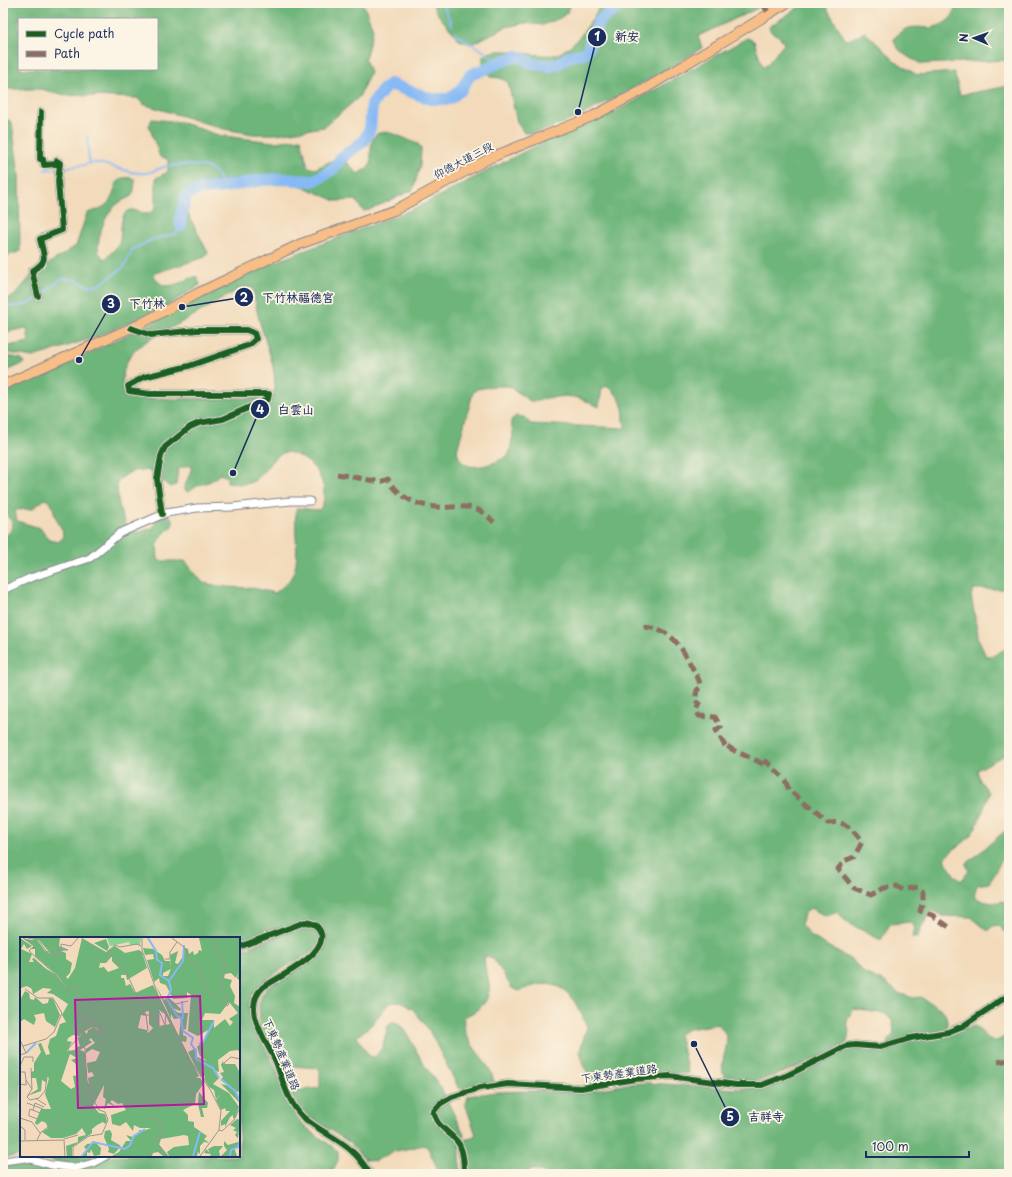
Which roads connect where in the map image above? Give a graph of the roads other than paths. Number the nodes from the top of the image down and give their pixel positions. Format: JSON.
{"nodes":[{"id":1,"x":787,"y":3,"type":"edge"},
{"id":2,"x":41,"y":112,"type":"dead end"},
{"id":3,"x":38,"y":296,"type":"dead end"},
{"id":4,"x":131,"y":328,"type":"junction"},
{"id":5,"x":3,"y":385,"type":"edge"},
{"id":6,"x":310,"y":501,"type":"dead end"},
{"id":7,"x":162,"y":514,"type":"junction"},
{"id":8,"x":3,"y":590,"type":"edge"},
{"id":9,"x":240,"y":947,"type":"edge"},
{"id":10,"x":1009,"y":995,"type":"edge"},
{"id":11,"x":104,"y":1157,"type":"edge"},
{"id":12,"x":3,"y":1161,"type":"edge"},
{"id":13,"x":370,"y":1174,"type":"edge"},
{"id":14,"x":464,"y":1174,"type":"edge"}],
"edges":[{"from":1,"to":4,"type":"main road","name":"仰德大道三段"},
{"from":2,"to":3,"type":"street"},
{"from":4,"to":5,"type":"main road","name":"仰德大道三段"},
{"from":4,"to":7,"type":"street"},
{"from":6,"to":7,"type":"street"},
{"from":7,"to":8,"type":"street"},
{"from":9,"to":13,"type":"street","name":"下東勢產業道路"},
{"from":10,"to":14,"type":"street","name":"下東勢產業道路"},
{"from":11,"to":12,"type":"street"}]}
